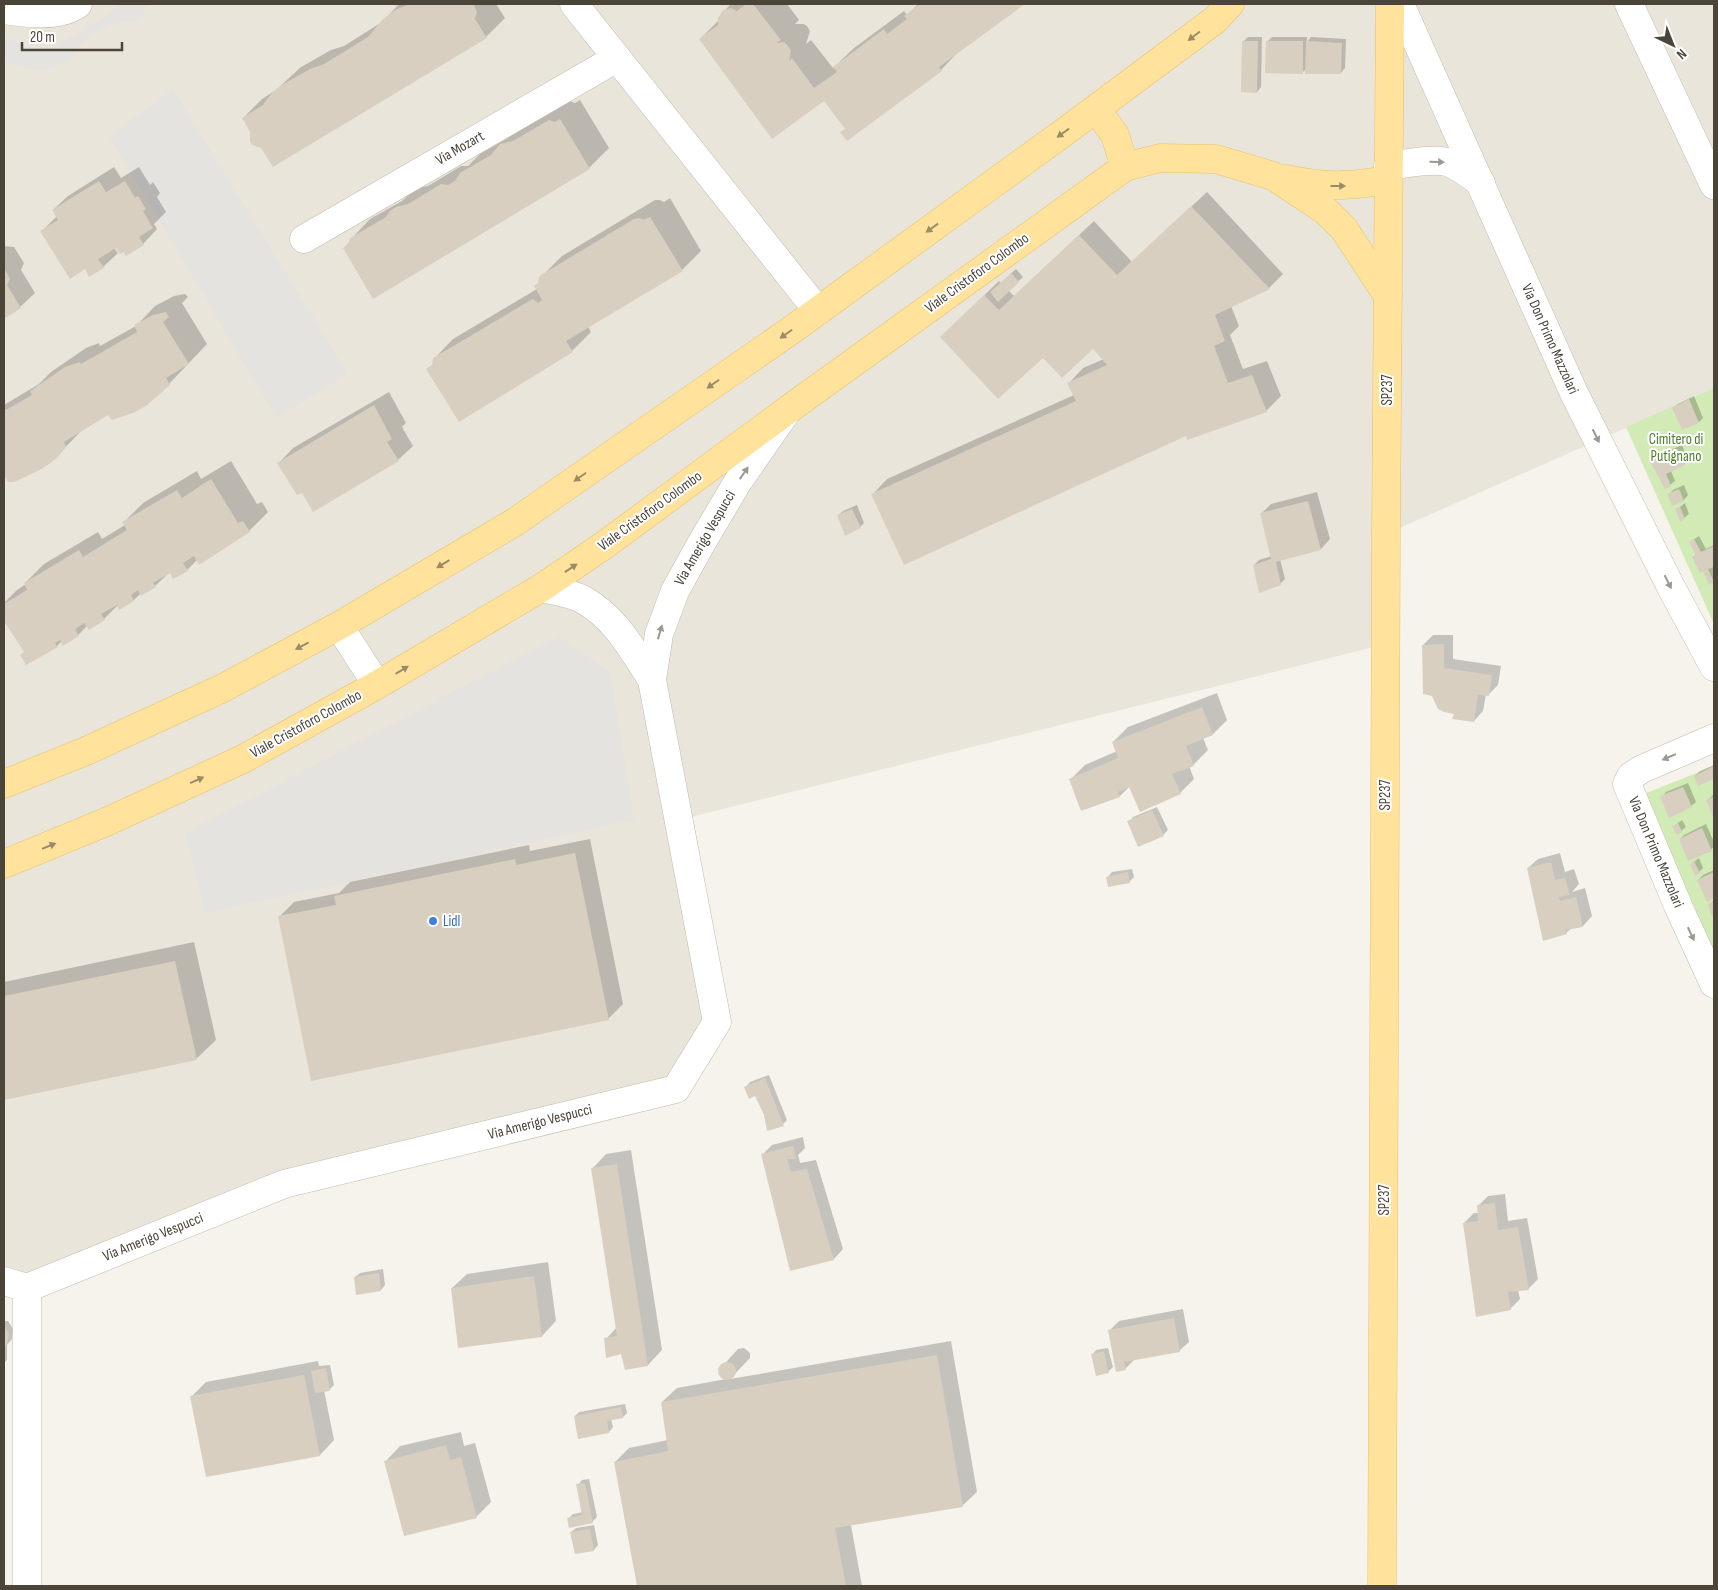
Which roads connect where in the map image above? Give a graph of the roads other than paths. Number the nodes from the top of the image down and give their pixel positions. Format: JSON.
{"nodes":[{"id":1,"x":78,"y":4,"type":"edge"},
{"id":2,"x":574,"y":4,"type":"edge"},
{"id":3,"x":1230,"y":4,"type":"edge"},
{"id":4,"x":1390,"y":4,"type":"edge"},
{"id":5,"x":1400,"y":4,"type":"edge"},
{"id":6,"x":1629,"y":4,"type":"edge"},
{"id":7,"x":4,"y":10,"type":"edge"},
{"id":8,"x":617,"y":58,"type":"junction"},
{"id":9,"x":1096,"y":109,"type":"junction"},
{"id":10,"x":1125,"y":167,"type":"junction"},
{"id":11,"x":1388,"y":173,"type":"junction"},
{"id":12,"x":1273,"y":176,"type":"junction"},
{"id":13,"x":1480,"y":184,"type":"junction"},
{"id":14,"x":1714,"y":185,"type":"edge"},
{"id":15,"x":304,"y":239,"type":"dead end"},
{"id":16,"x":1388,"y":296,"type":"junction"},
{"id":17,"x":818,"y":311,"type":"junction"},
{"id":18,"x":789,"y":409,"type":"junction"},
{"id":19,"x":540,"y":588,"type":"junction"},
{"id":20,"x":338,"y":626,"type":"junction"},
{"id":21,"x":1714,"y":667,"type":"edge"},
{"id":22,"x":652,"y":680,"type":"junction"},
{"id":23,"x":377,"y":685,"type":"junction"},
{"id":24,"x":1714,"y":738,"type":"edge"},
{"id":25,"x":4,"y":784,"type":"edge"},
{"id":26,"x":4,"y":864,"type":"edge"},
{"id":27,"x":1714,"y":984,"type":"edge"},
{"id":28,"x":15,"y":1285,"type":"edge"},
{"id":29,"x":28,"y":1586,"type":"edge"},
{"id":30,"x":1382,"y":1586,"type":"edge"}],
"edges":[{"from":1,"to":7,"type":"street"},
{"from":2,"to":8,"type":"street"},
{"from":3,"to":9,"type":"main road","one_way":true},
{"from":4,"to":11,"type":"main road","name":"SP237","number":"SP237"},
{"from":5,"to":13,"type":"street","name":"Via Don Primo Mazzolari"},
{"from":6,"to":14,"type":"street"},
{"from":8,"to":15,"type":"street","name":"Via Mozart"},
{"from":8,"to":17,"type":"street"},
{"from":9,"to":10,"type":"main road"},
{"from":9,"to":17,"type":"main road","one_way":true},
{"from":10,"to":12,"type":"main road","name":"Viale Cristoforo Colombo"},
{"from":10,"to":18,"type":"main road","name":"Viale Cristoforo Colombo"},
{"from":12,"to":11,"type":"main road","name":"Viale Cristoforo Colombo","one_way":true},
{"from":11,"to":13,"type":"street","one_way":true},
{"from":11,"to":16,"type":"main road","name":"SP237","number":"SP237"},
{"from":12,"to":16,"type":"main road","name":"Viale Cristoforo Colombo"},
{"from":13,"to":21,"type":"street","name":"Via Don Primo Mazzolari","one_way":true},
{"from":16,"to":30,"type":"main road","name":"SP237","number":"SP237"},
{"from":17,"to":20,"type":"main road","one_way":true},
{"from":19,"to":18,"type":"main road","name":"Viale Cristoforo Colombo","one_way":true},
{"from":22,"to":18,"type":"street","name":"Via Amerigo Vespucci","one_way":true},
{"from":19,"to":22,"type":"street","name":"Via Amerigo Vespucci"},
{"from":23,"to":19,"type":"main road","name":"Viale Cristoforo Colombo","one_way":true},
{"from":20,"to":23,"type":"street"},
{"from":20,"to":25,"type":"main road","one_way":true},
{"from":22,"to":28,"type":"street","name":"Via Amerigo Vespucci"},
{"from":26,"to":23,"type":"main road","name":"Viale Cristoforo Colombo","one_way":true},
{"from":24,"to":27,"type":"street","name":"Via Don Primo Mazzolari","one_way":true},
{"from":28,"to":29,"type":"street"}]}
